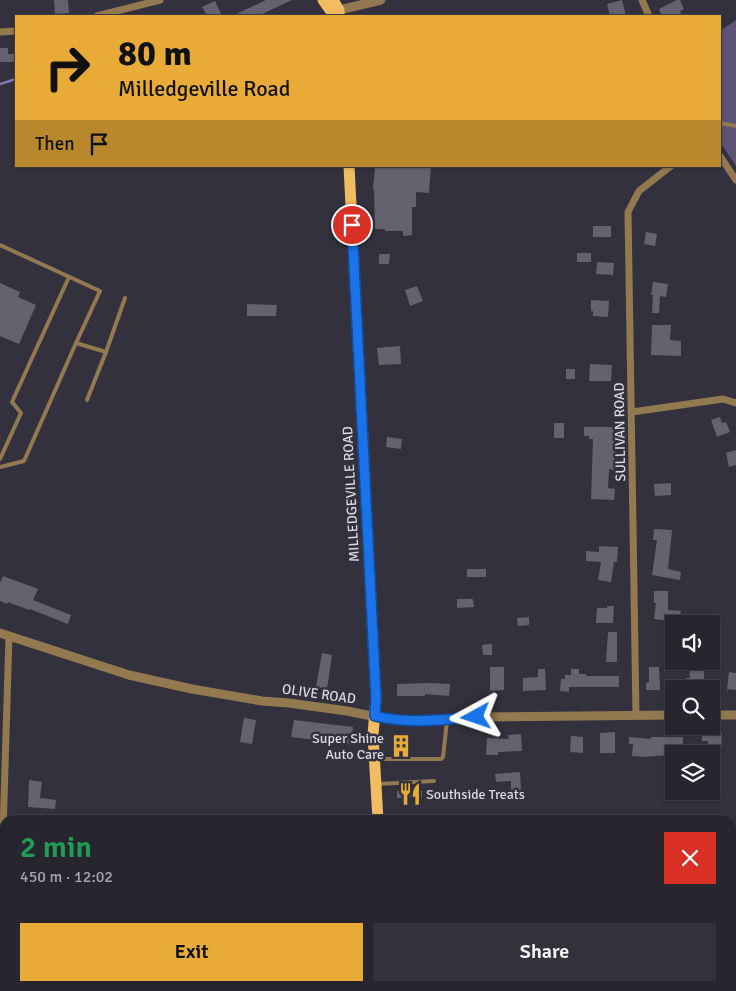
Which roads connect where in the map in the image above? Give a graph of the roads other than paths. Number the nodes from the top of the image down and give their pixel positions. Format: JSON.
{"nodes":[{"id":1,"x":160,"y":0,"type":"edge"},
{"id":2,"x":323,"y":0,"type":"edge"},
{"id":3,"x":381,"y":0,"type":"edge"},
{"id":4,"x":642,"y":0,"type":"edge"},
{"id":5,"x":336,"y":10,"type":"edge"},
{"id":6,"x":101,"y":15,"type":"edge"},
{"id":7,"x":649,"y":15,"type":"edge"},
{"id":8,"x":15,"y":31,"type":"edge"},
{"id":9,"x":0,"y":32,"type":"edge"},
{"id":10,"x":721,"y":123,"type":"edge"},
{"id":11,"x":736,"y":126,"type":"edge"},
{"id":12,"x":721,"y":158,"type":"edge"},
{"id":13,"x":349,"y":167,"type":"edge"},
{"id":14,"x":670,"y":167,"type":"edge"},
{"id":15,"x":736,"y":180,"type":"edge"},
{"id":16,"x":0,"y":245,"type":"edge"},
{"id":17,"x":69,"y":277,"type":"junction"},
{"id":18,"x":125,"y":298,"type":"dead end"},
{"id":19,"x":76,"y":343,"type":"junction"},
{"id":20,"x":106,"y":352,"type":"junction"},
{"id":21,"x":87,"y":400,"type":"dead end"},
{"id":22,"x":736,"y":403,"type":"edge"},
{"id":23,"x":632,"y":412,"type":"junction"},
{"id":24,"x":0,"y":459,"type":"edge"},
{"id":25,"x":0,"y":468,"type":"edge"},
{"id":26,"x":4,"y":635,"type":"edge"},
{"id":27,"x":636,"y":715,"type":"junction"},
{"id":28,"x":665,"y":715,"type":"edge"},
{"id":29,"x":720,"y":715,"type":"edge"},
{"id":30,"x":736,"y":715,"type":"edge"},
{"id":31,"x":375,"y":716,"type":"junction"},
{"id":32,"x":448,"y":719,"type":"junction"},
{"id":33,"x":374,"y":759,"type":"junction"},
{"id":34,"x":434,"y":781,"type":"dead end"},
{"id":35,"x":376,"y":784,"type":"junction"},
{"id":36,"x":1,"y":815,"type":"edge"},
{"id":37,"x":378,"y":815,"type":"edge"},
{"id":38,"x":0,"y":902,"type":"edge"},
{"id":39,"x":0,"y":930,"type":"edge"}],
"edges":[{"from":1,"to":6,"type":"street"},
{"from":2,"to":5,"type":"main road"},
{"from":3,"to":5,"type":"street"},
{"from":4,"to":7,"type":"street"},
{"from":8,"to":9,"type":"street"},
{"from":10,"to":11,"type":"lane"},
{"from":12,"to":15,"type":"street"},
{"from":13,"to":31,"type":"main road","name":"MILLEDGEVILLE ROAD"},
{"from":14,"to":23,"type":"street","name":"SULLIVAN ROAD"},
{"from":16,"to":17,"type":"lane"},
{"from":17,"to":19,"type":"lane"},
{"from":17,"to":24,"type":"lane"},
{"from":18,"to":20,"type":"lane"},
{"from":19,"to":20,"type":"lane"},
{"from":19,"to":25,"type":"lane"},
{"from":20,"to":21,"type":"lane"},
{"from":22,"to":23,"type":"street"},
{"from":23,"to":27,"type":"street","name":"SULLIVAN ROAD"},
{"from":26,"to":31,"type":"street","name":"OLIVE ROAD"},
{"from":26,"to":36,"type":"street"},
{"from":27,"to":28,"type":"street","name":"OLIVE ROAD"},
{"from":27,"to":32,"type":"street","name":"OLIVE ROAD"},
{"from":29,"to":30,"type":"street"},
{"from":31,"to":32,"type":"street","name":"OLIVE ROAD"},
{"from":31,"to":33,"type":"main road","name":"MILLEDGEVILLE ROAD"},
{"from":32,"to":33,"type":"lane"},
{"from":33,"to":35,"type":"main road","name":"MILLEDGEVILLE ROAD"},
{"from":34,"to":35,"type":"lane"},
{"from":35,"to":37,"type":"main road","name":"MILLEDGEVILLE ROAD"},
{"from":38,"to":39,"type":"street"}]}
